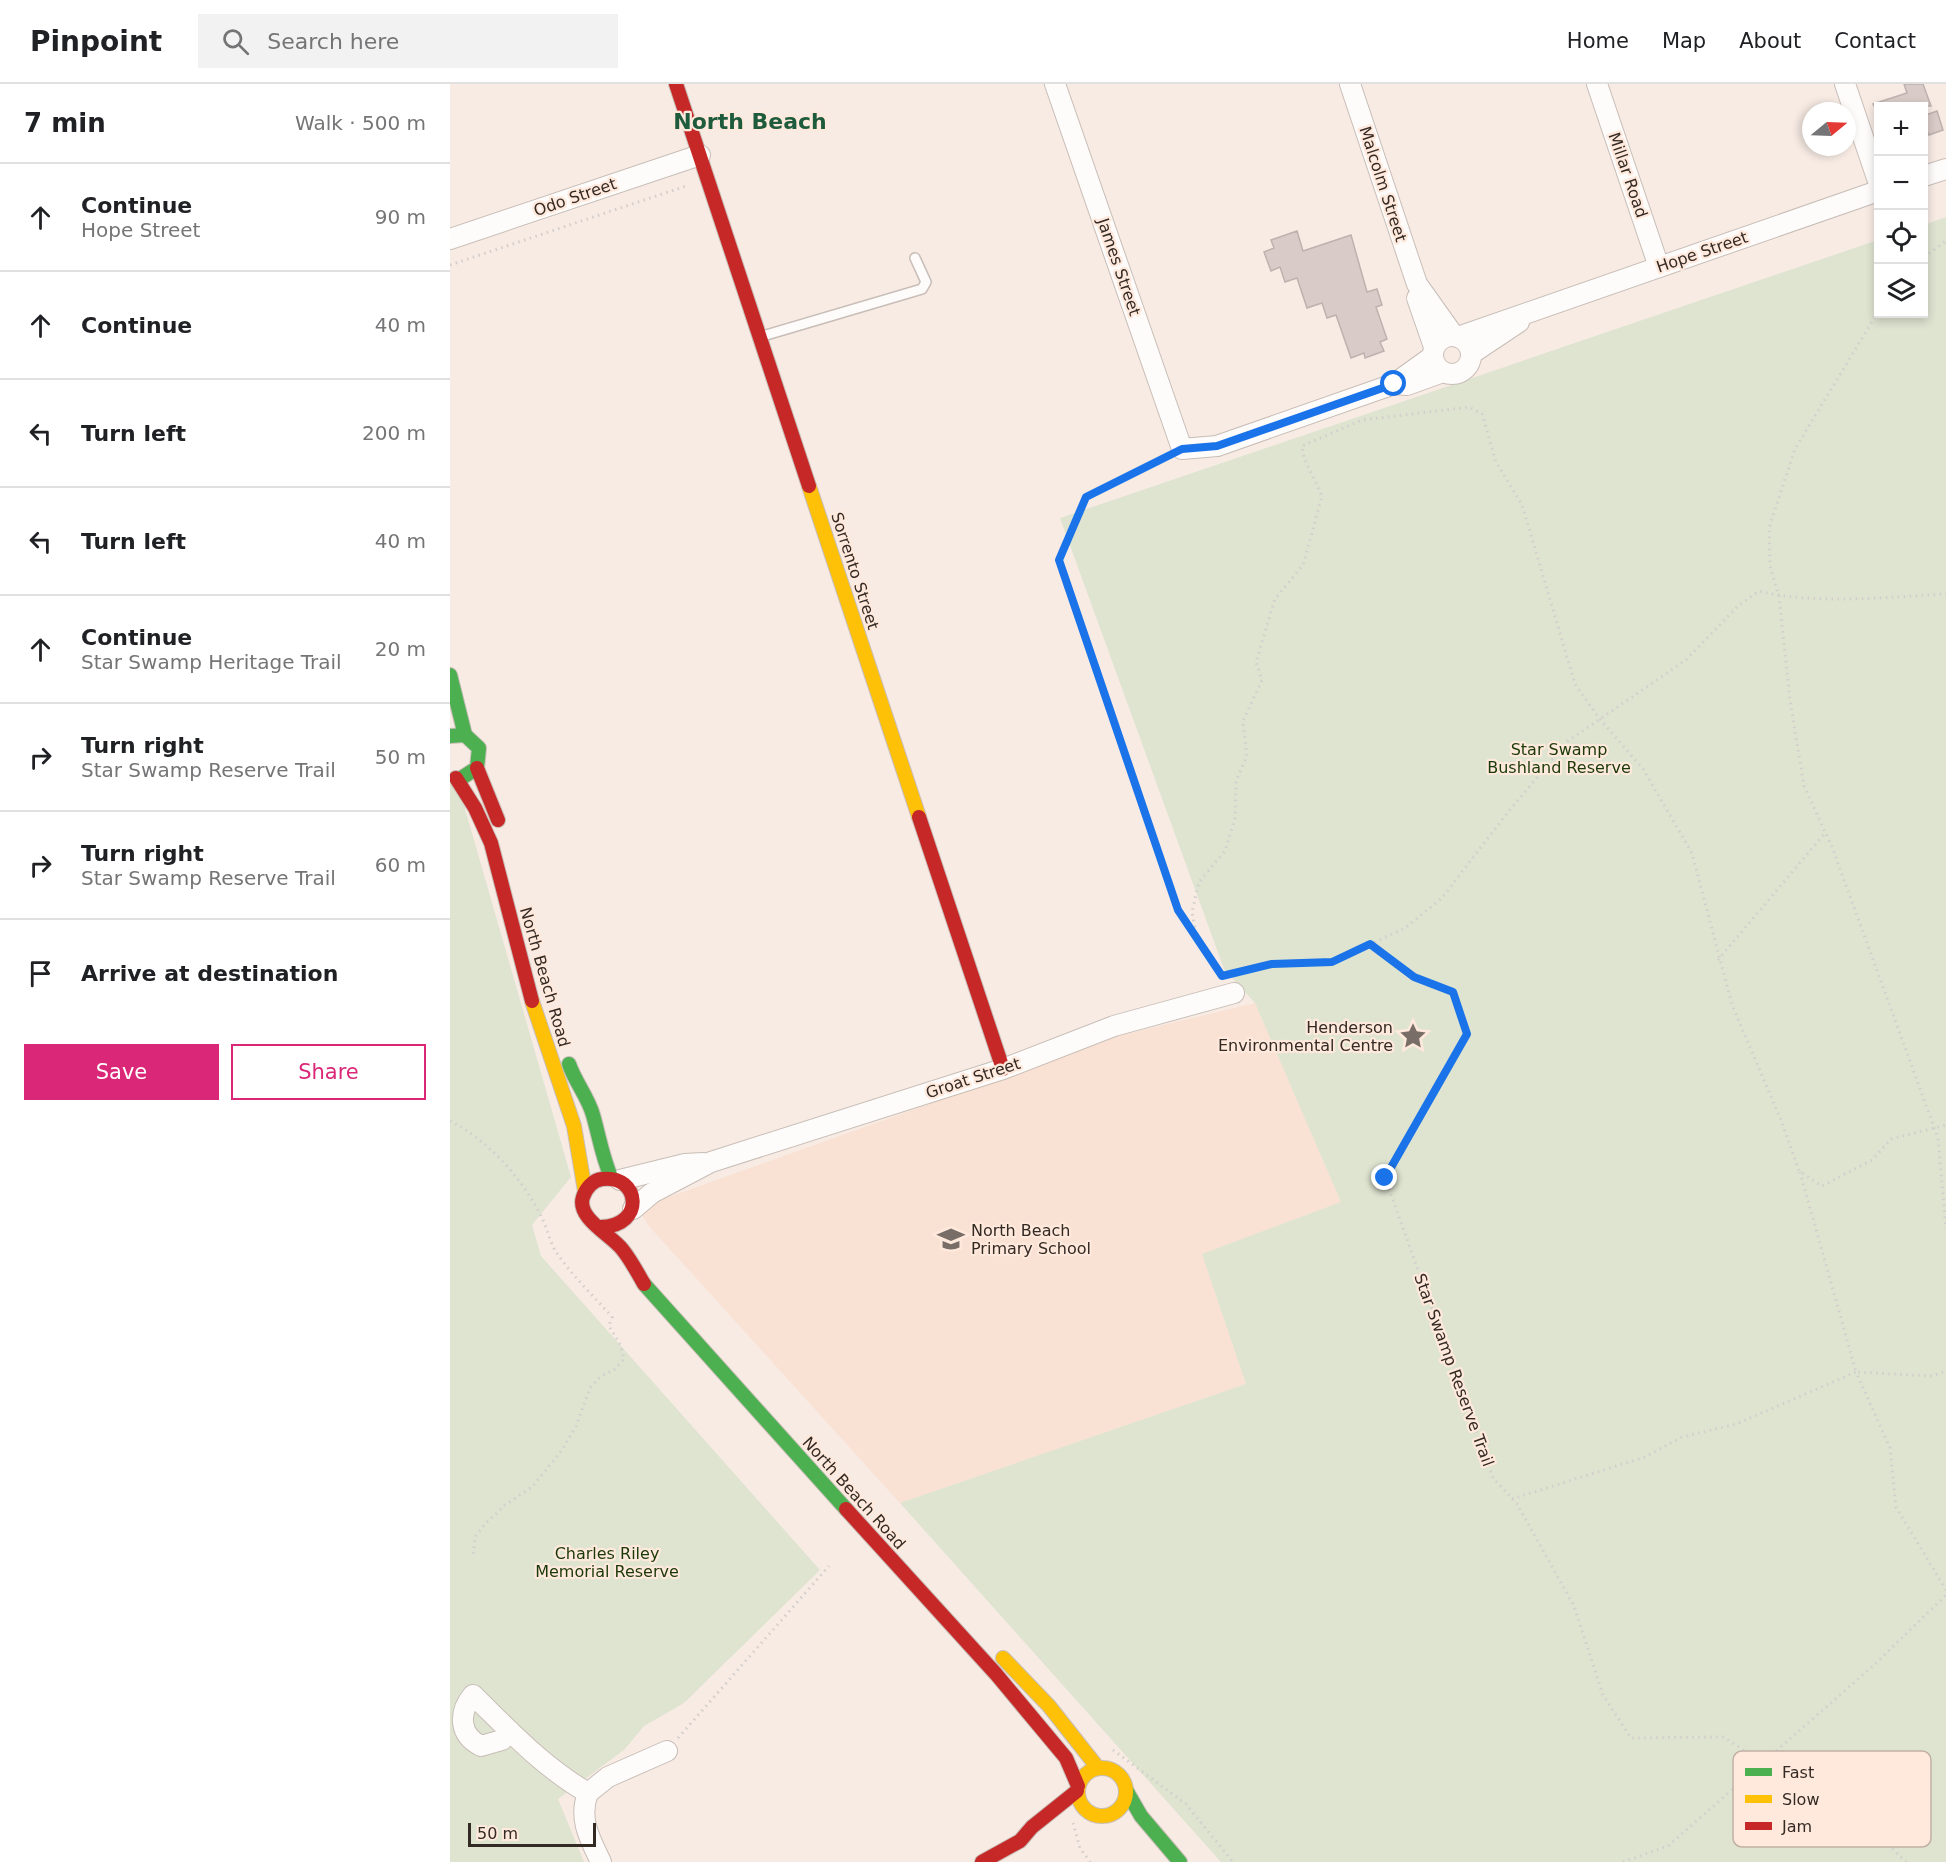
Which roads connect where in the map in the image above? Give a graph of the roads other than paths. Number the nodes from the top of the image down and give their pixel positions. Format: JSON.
{"nodes":[{"id":1,"x":676,"y":84,"type":"edge"},
{"id":2,"x":1055,"y":84,"type":"edge"},
{"id":3,"x":1350,"y":84,"type":"edge"},
{"id":4,"x":1597,"y":84,"type":"edge"},
{"id":5,"x":1845,"y":84,"type":"edge"},
{"id":6,"x":700,"y":155,"type":"junction"},
{"id":7,"x":1874,"y":169,"type":"edge"},
{"id":8,"x":1946,"y":169,"type":"edge"},
{"id":9,"x":1928,"y":174,"type":"edge"},
{"id":10,"x":1874,"y":192,"type":"edge"},
{"id":11,"x":450,"y":239,"type":"edge"},
{"id":12,"x":915,"y":258,"type":"dead end"},
{"id":13,"x":1659,"y":267,"type":"junction"},
{"id":14,"x":1417,"y":284,"type":"junction"},
{"id":15,"x":1526,"y":313,"type":"junction"},
{"id":16,"x":1456,"y":336,"type":"junction"},
{"id":17,"x":760,"y":337,"type":"junction"},
{"id":18,"x":1471,"y":354,"type":"junction"},
{"id":19,"x":1437,"y":358,"type":"junction"},
{"id":20,"x":450,"y":675,"type":"edge"},
{"id":21,"x":465,"y":735,"type":"junction"},
{"id":22,"x":450,"y":736,"type":"edge"},
{"id":23,"x":477,"y":768,"type":"junction"},
{"id":24,"x":452,"y":777,"type":"edge"},
{"id":25,"x":1234,"y":993,"type":"road end"},
{"id":26,"x":545,"y":995,"type":"dead end"},
{"id":27,"x":564,"y":1050,"type":"dead end"},
{"id":28,"x":1003,"y":1069,"type":"junction"},
{"id":29,"x":711,"y":1162,"type":"junction"},
{"id":30,"x":616,"y":1178,"type":"junction"},
{"id":31,"x":585,"y":1191,"type":"junction"},
{"id":32,"x":631,"y":1213,"type":"junction"},
{"id":33,"x":601,"y":1227,"type":"junction"},
{"id":34,"x":635,"y":1234,"type":"dead end"},
{"id":35,"x":991,"y":1645,"type":"dead end"},
{"id":36,"x":510,"y":1731,"type":"dead end"},
{"id":37,"x":667,"y":1751,"type":"road end"},
{"id":38,"x":1098,"y":1768,"type":"junction"},
{"id":39,"x":1078,"y":1788,"type":"junction"},
{"id":40,"x":1126,"y":1790,"type":"junction"},
{"id":41,"x":588,"y":1793,"type":"junction"},
{"id":42,"x":1099,"y":1816,"type":"junction"},
{"id":43,"x":1071,"y":1821,"type":"road end"},
{"id":44,"x":1122,"y":1826,"type":"dead end"},
{"id":45,"x":1038,"y":1839,"type":"dead end"},
{"id":46,"x":1143,"y":1840,"type":"dead end"},
{"id":47,"x":1020,"y":1841,"type":"junction"},
{"id":48,"x":601,"y":1862,"type":"edge"},
{"id":49,"x":982,"y":1862,"type":"edge"},
{"id":50,"x":1162,"y":1862,"type":"edge"},
{"id":51,"x":1180,"y":1862,"type":"edge"}],
"edges":[{"from":1,"to":6,"type":"main road","name":"Sorrento Street"},
{"from":2,"to":19,"type":"street","name":"James Street"},
{"from":3,"to":14,"type":"street","name":"Malcolm Street"},
{"from":4,"to":13,"type":"street","name":"Millar Road"},
{"from":5,"to":7,"type":"street"},
{"from":6,"to":11,"type":"street","name":"Odo Street"},
{"from":6,"to":17,"type":"main road","name":"Sorrento Street"},
{"from":8,"to":9,"type":"street"},
{"from":10,"to":13,"type":"street","name":"Hope Street"},
{"from":12,"to":17,"type":"lane"},
{"from":13,"to":15,"type":"street","name":"Hope Street"},
{"from":14,"to":16,"type":"street","name":"Malcolm Street"},
{"from":14,"to":19,"type":"street","name":"Malcolm Street"},
{"from":15,"to":16,"type":"street","name":"Hope Street"},
{"from":15,"to":18,"type":"street","name":"Hope Street"},
{"from":16,"to":18,"type":"street"},
{"from":16,"to":19,"type":"street"},
{"from":17,"to":28,"type":"main road","name":"Sorrento Street"},
{"from":18,"to":19,"type":"street"},
{"from":20,"to":21,"type":"main road"},
{"from":21,"to":22,"type":"main road"},
{"from":21,"to":23,"type":"main road","name":"North Beach Road"},
{"from":23,"to":24,"type":"main road"},
{"from":23,"to":26,"type":"main road","name":"North Beach Road"},
{"from":24,"to":31,"type":"main road","name":"North Beach Road"},
{"from":25,"to":28,"type":"street","name":"Groat Street"},
{"from":27,"to":30,"type":"main road","name":"North Beach Road"},
{"from":28,"to":29,"type":"street","name":"Groat Street"},
{"from":29,"to":30,"type":"street","name":"Groat Street"},
{"from":29,"to":32,"type":"street","name":"Groat Street"},
{"from":30,"to":31,"type":"main road"},
{"from":30,"to":32,"type":"main road","name":"North Beach Road"},
{"from":31,"to":33,"type":"main road","name":"North Beach Road"},
{"from":32,"to":33,"type":"main road"},
{"from":32,"to":34,"type":"main road","name":"North Beach Road"},
{"from":33,"to":39,"type":"main road","name":"North Beach Road"},
{"from":35,"to":38,"type":"main road"},
{"from":36,"to":41,"type":"street"},
{"from":37,"to":41,"type":"street"},
{"from":38,"to":39,"type":"main road"},
{"from":38,"to":40,"type":"main road"},
{"from":39,"to":42,"type":"main road","name":"North Beach Road"},
{"from":39,"to":47,"type":"main road"},
{"from":40,"to":42,"type":"main road"},
{"from":40,"to":51,"type":"main road"},
{"from":41,"to":48,"type":"street"},
{"from":42,"to":43,"type":"main road"},
{"from":42,"to":44,"type":"main road","name":"North Beach Road"},
{"from":45,"to":47,"type":"main road"},
{"from":46,"to":50,"type":"main road"},
{"from":47,"to":49,"type":"main road"}]}
